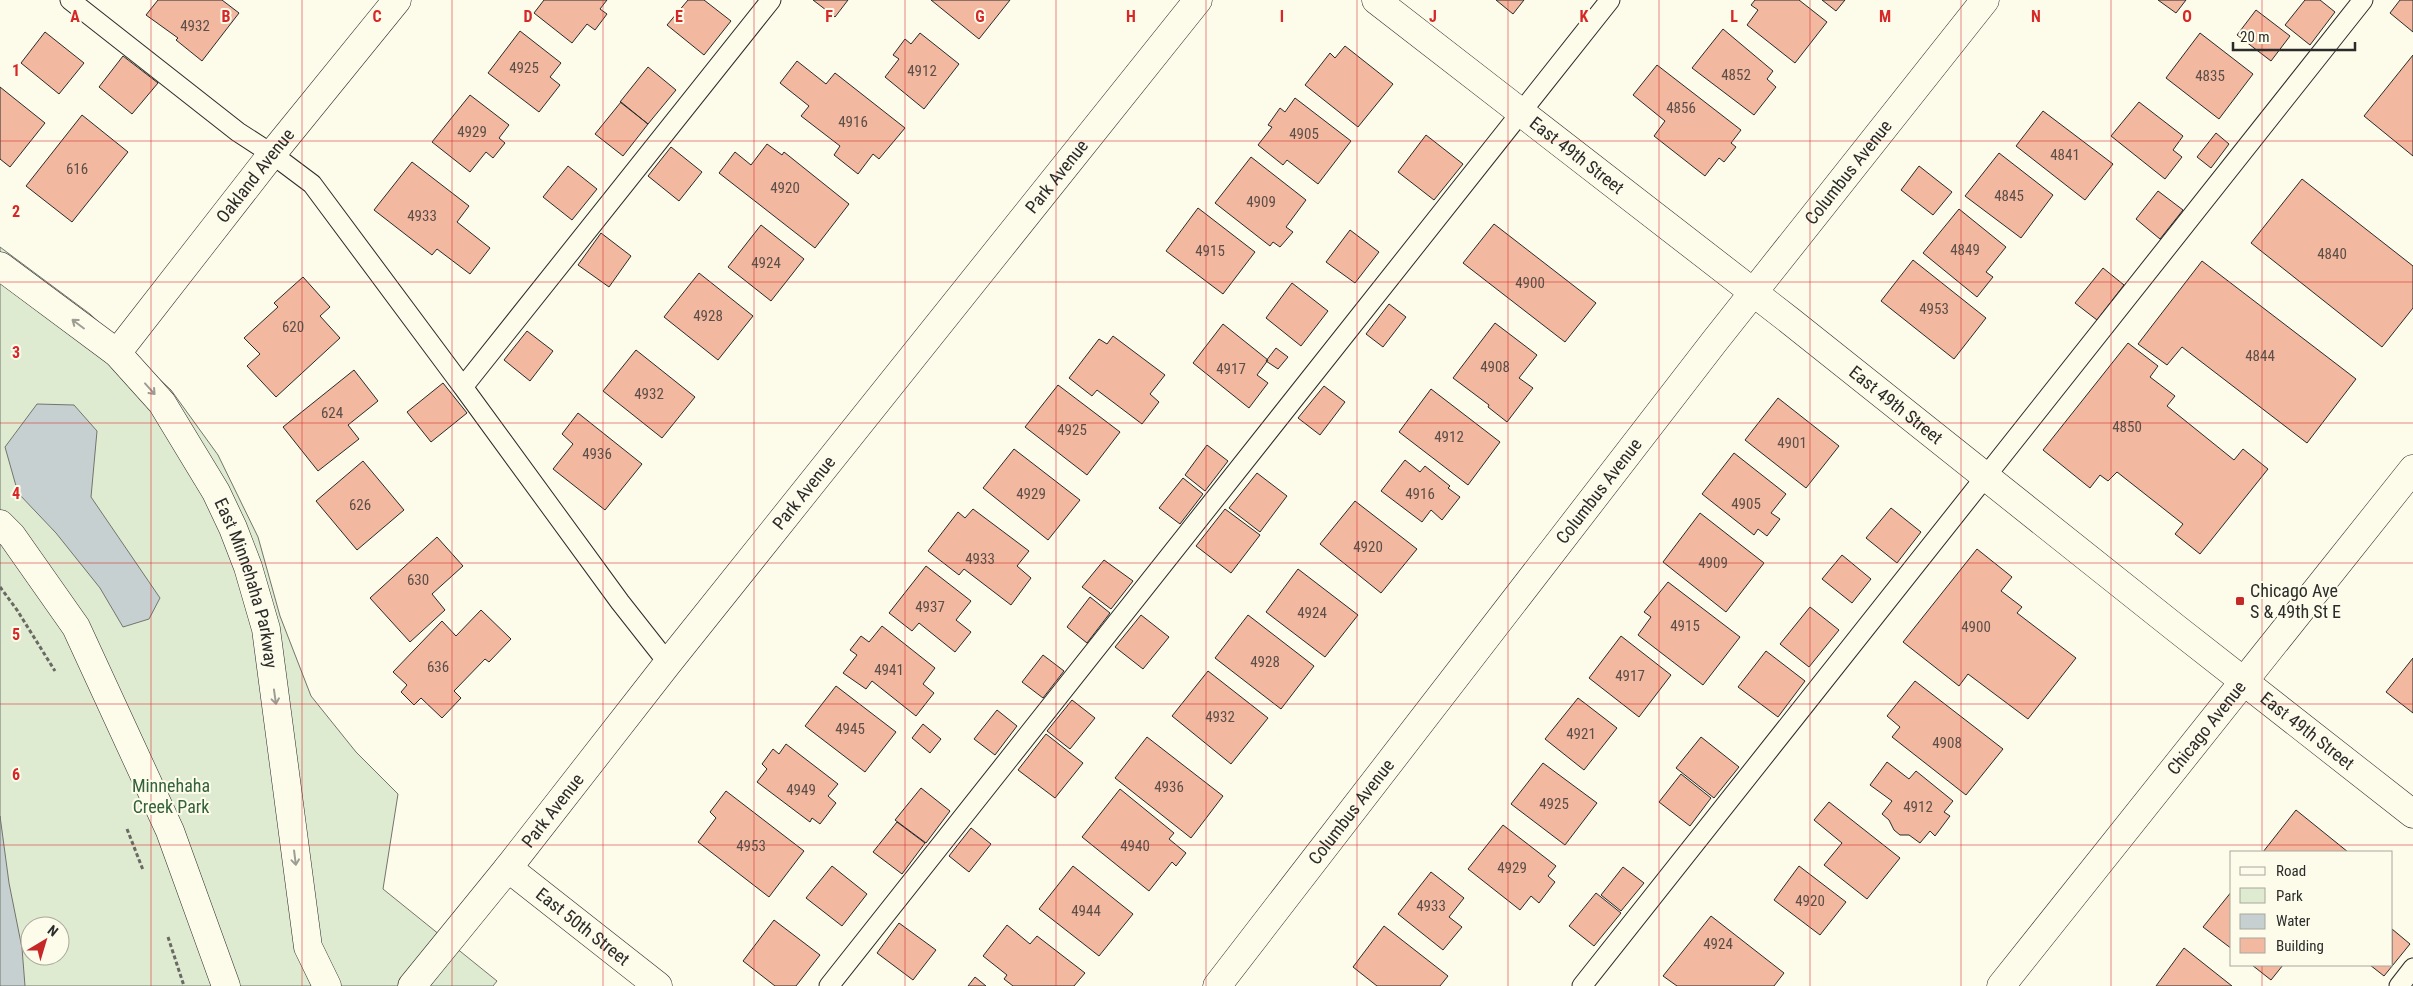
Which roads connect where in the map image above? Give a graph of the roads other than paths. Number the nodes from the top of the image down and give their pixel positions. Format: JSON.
{"nodes":[{"id":1,"x":70,"y":0,"type":"edge"},
{"id":2,"x":397,"y":0,"type":"edge"},
{"id":3,"x":771,"y":0,"type":"edge"},
{"id":4,"x":1198,"y":0,"type":"edge"},
{"id":5,"x":1376,"y":0,"type":"edge"},
{"id":6,"x":1610,"y":0,"type":"edge"},
{"id":7,"x":1985,"y":0,"type":"edge"},
{"id":8,"x":2363,"y":0,"type":"edge"},
{"id":9,"x":1521,"y":113,"type":"junction"},
{"id":10,"x":272,"y":154,"type":"junction"},
{"id":11,"x":0,"y":266,"type":"edge"},
{"id":12,"x":1754,"y":293,"type":"junction"},
{"id":13,"x":117,"y":353,"type":"junction"},
{"id":14,"x":463,"y":387,"type":"junction"},
{"id":15,"x":2413,"y":470,"type":"edge"},
{"id":16,"x":1986,"y":477,"type":"junction"},
{"id":17,"x":0,"y":524,"type":"edge"},
{"id":18,"x":668,"y":663,"type":"junction"},
{"id":19,"x":2244,"y":682,"type":"junction"},
{"id":20,"x":2413,"y":814,"type":"edge"},
{"id":21,"x":508,"y":868,"type":"junction"},
{"id":22,"x":2413,"y":968,"type":"edge"},
{"id":23,"x":226,"y":986,"type":"edge"},
{"id":24,"x":327,"y":986,"type":"edge"},
{"id":25,"x":412,"y":986,"type":"edge"},
{"id":26,"x":658,"y":986,"type":"edge"},
{"id":27,"x":828,"y":986,"type":"edge"},
{"id":28,"x":1217,"y":986,"type":"edge"},
{"id":29,"x":1582,"y":986,"type":"edge"},
{"id":30,"x":2001,"y":986,"type":"edge"},
{"id":31,"x":2399,"y":986,"type":"edge"}],
"edges":[{"from":1,"to":10,"type":"lane"},
{"from":2,"to":10,"type":"street","name":"Oakland Avenue"},
{"from":3,"to":14,"type":"lane"},
{"from":4,"to":18,"type":"street","name":"Park Avenue"},
{"from":5,"to":9,"type":"street","name":"East 49th Street"},
{"from":6,"to":9,"type":"lane"},
{"from":7,"to":12,"type":"street","name":"Columbus Avenue"},
{"from":8,"to":16,"type":"lane"},
{"from":9,"to":12,"type":"street","name":"East 49th Street"},
{"from":9,"to":27,"type":"lane"},
{"from":10,"to":13,"type":"street","name":"Oakland Avenue"},
{"from":10,"to":14,"type":"lane"},
{"from":13,"to":11,"type":"street","name":"East Minnehaha Parkway","one_way":true},
{"from":12,"to":16,"type":"street","name":"East 49th Street"},
{"from":12,"to":28,"type":"street","name":"Columbus Avenue"},
{"from":13,"to":24,"type":"street","name":"East Minnehaha Parkway","one_way":true},
{"from":14,"to":18,"type":"lane"},
{"from":15,"to":19,"type":"street","name":"Chicago Avenue"},
{"from":16,"to":19,"type":"street","name":"East 49th Street"},
{"from":16,"to":29,"type":"lane"},
{"from":17,"to":23,"type":"street"},
{"from":18,"to":21,"type":"street","name":"Park Avenue"},
{"from":19,"to":20,"type":"street","name":"East 49th Street"},
{"from":19,"to":30,"type":"street","name":"Chicago Avenue"},
{"from":21,"to":25,"type":"street","name":"Park Avenue"},
{"from":21,"to":26,"type":"street","name":"East 50th Street"},
{"from":22,"to":31,"type":"lane"}]}
